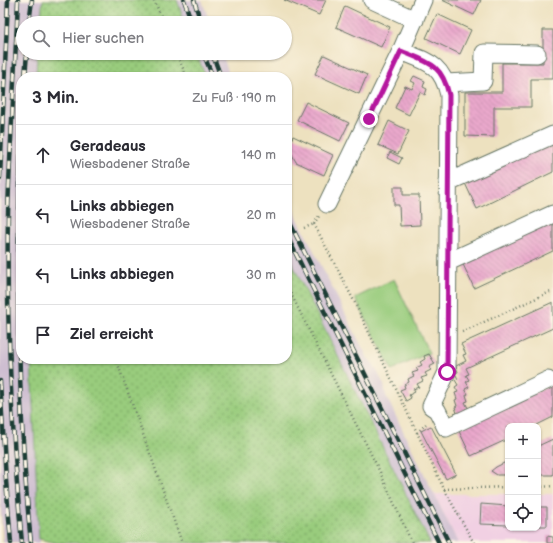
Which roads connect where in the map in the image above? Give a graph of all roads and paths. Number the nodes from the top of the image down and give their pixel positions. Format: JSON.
{"nodes":[{"id":1,"x":154,"y":0,"type":"edge"},
{"id":2,"x":372,"y":0,"type":"edge"},
{"id":3,"x":423,"y":0,"type":"edge"},
{"id":4,"x":161,"y":16,"type":"edge"},
{"id":5,"x":415,"y":20,"type":"junction"},
{"id":6,"x":401,"y":51,"type":"junction"},
{"id":7,"x":537,"y":54,"type":"dead end"},
{"id":8,"x":180,"y":60,"type":"edge"},
{"id":9,"x":186,"y":72,"type":"edge"},
{"id":10,"x":446,"y":83,"type":"junction"},
{"id":11,"x":553,"y":135,"type":"edge"},
{"id":12,"x":448,"y":182,"type":"junction"},
{"id":13,"x":327,"y":204,"type":"dead end"},
{"id":14,"x":553,"y":214,"type":"edge"},
{"id":15,"x":304,"y":228,"type":"dead end"},
{"id":16,"x":448,"y":262,"type":"junction"},
{"id":17,"x":550,"y":292,"type":"dead end"},
{"id":18,"x":292,"y":296,"type":"edge"},
{"id":19,"x":447,"y":338,"type":"junction"},
{"id":20,"x":118,"y":364,"type":"edge"},
{"id":21,"x":548,"y":380,"type":"dead end"},
{"id":22,"x":553,"y":486,"type":"edge"},
{"id":23,"x":505,"y":487,"type":"edge"},
{"id":24,"x":541,"y":487,"type":"edge"},
{"id":25,"x":444,"y":489,"type":"junction"},
{"id":26,"x":182,"y":543,"type":"edge"},
{"id":27,"x":412,"y":543,"type":"edge"},
{"id":28,"x":474,"y":543,"type":"edge"}],
"edges":[{"from":1,"to":4,"type":"path"},
{"from":2,"to":5,"type":"street"},
{"from":3,"to":5,"type":"street"},
{"from":5,"to":6,"type":"street"},
{"from":6,"to":10,"type":"street"},
{"from":6,"to":13,"type":"street"},
{"from":7,"to":10,"type":"street"},
{"from":8,"to":9,"type":"path"},
{"from":10,"to":12,"type":"street"},
{"from":11,"to":12,"type":"street"},
{"from":12,"to":16,"type":"street"},
{"from":14,"to":16,"type":"street"},
{"from":15,"to":25,"type":"path"},
{"from":16,"to":19,"type":"street"},
{"from":17,"to":19,"type":"path"},
{"from":18,"to":27,"type":"path"},
{"from":19,"to":21,"type":"street"},
{"from":20,"to":26,"type":"path"},
{"from":22,"to":24,"type":"path"},
{"from":23,"to":25,"type":"path"},
{"from":25,"to":28,"type":"path"}]}
